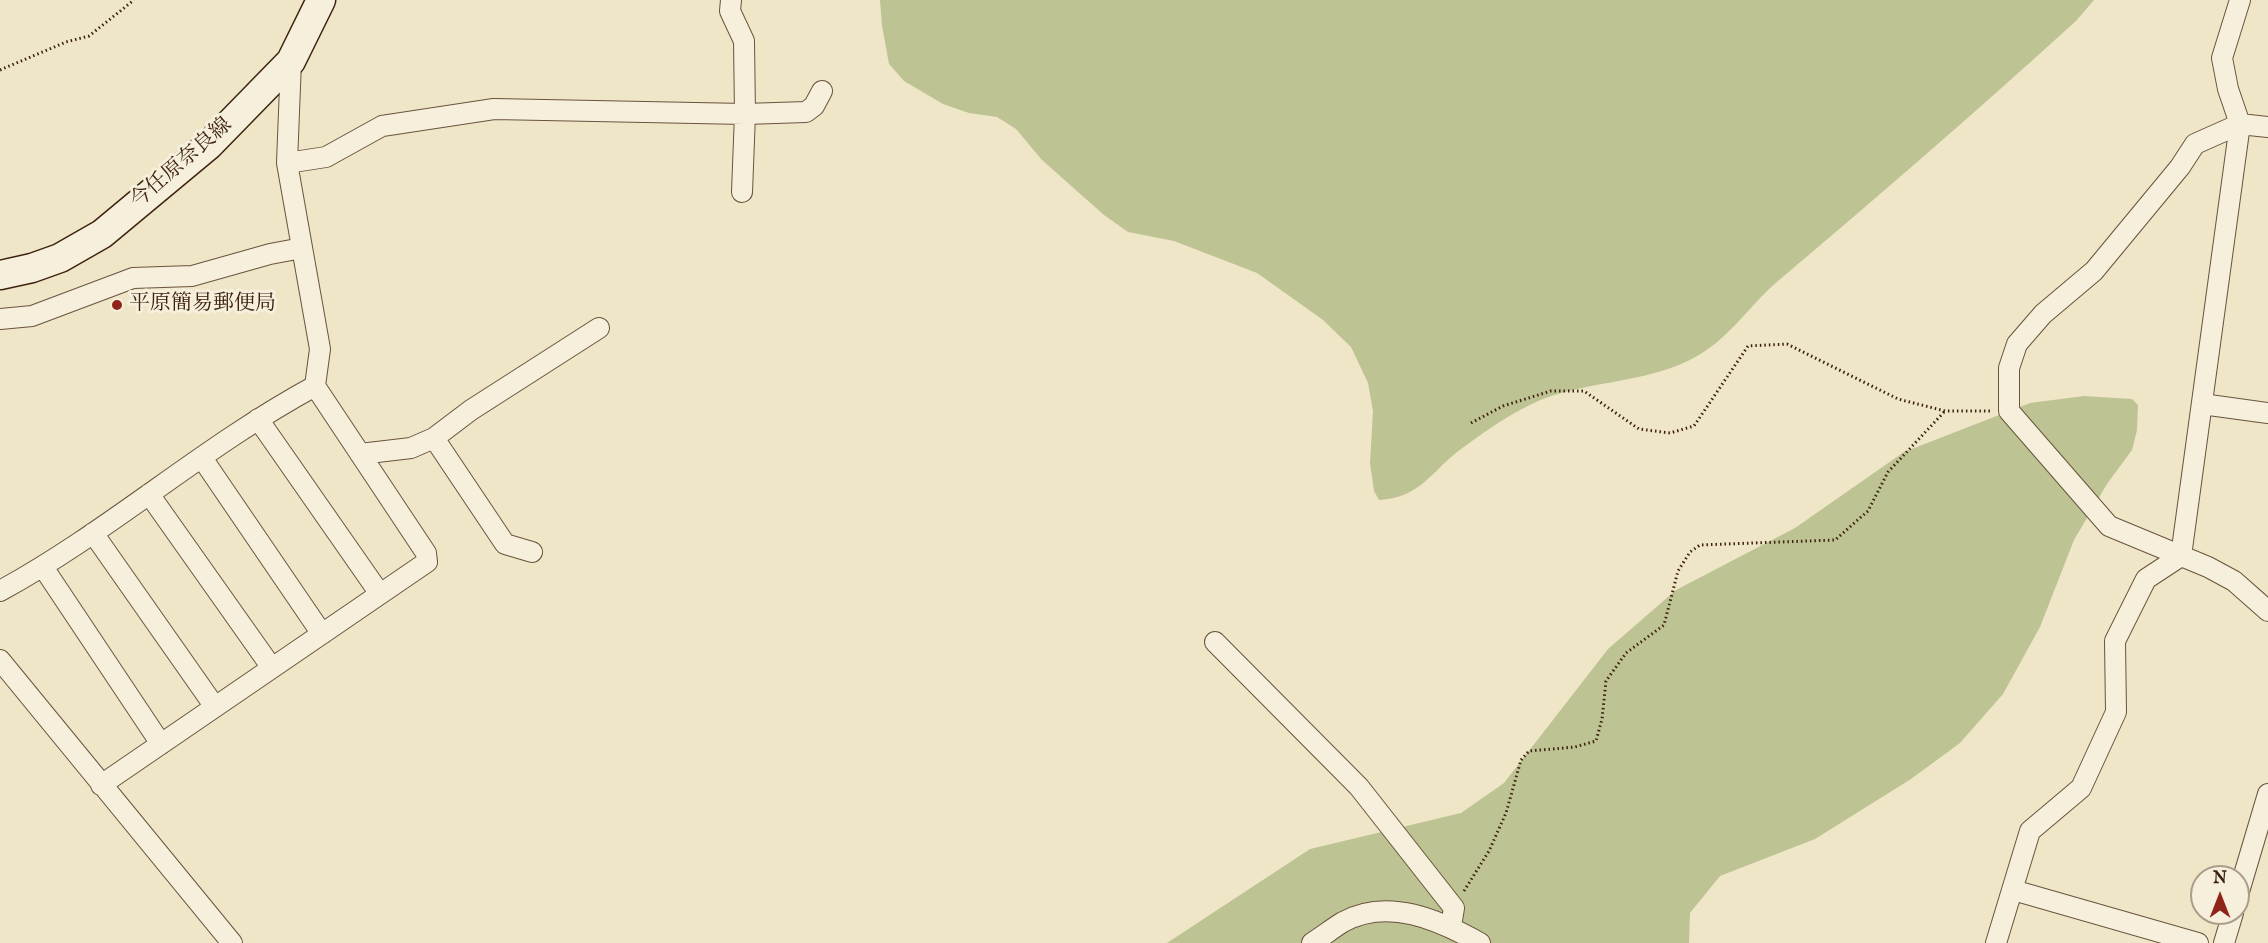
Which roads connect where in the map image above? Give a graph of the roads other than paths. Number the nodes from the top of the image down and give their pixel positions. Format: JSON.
{"nodes":[{"id":1,"x":321,"y":0,"type":"edge"},
{"id":2,"x":730,"y":0,"type":"edge"},
{"id":3,"x":2240,"y":0,"type":"edge"},
{"id":4,"x":291,"y":61,"type":"junction"},
{"id":5,"x":822,"y":91,"type":"dead end"},
{"id":6,"x":745,"y":114,"type":"junction"},
{"id":7,"x":2240,"y":124,"type":"junction"},
{"id":8,"x":2268,"y":127,"type":"edge"},
{"id":9,"x":287,"y":163,"type":"junction"},
{"id":10,"x":742,"y":192,"type":"dead end"},
{"id":11,"x":303,"y":248,"type":"junction"},
{"id":12,"x":0,"y":275,"type":"edge"},
{"id":13,"x":0,"y":319,"type":"edge"},
{"id":14,"x":599,"y":328,"type":"dead end"},
{"id":15,"x":315,"y":386,"type":"junction"},
{"id":16,"x":2202,"y":404,"type":"junction"},
{"id":17,"x":2268,"y":413,"type":"edge"},
{"id":18,"x":258,"y":419,"type":"junction"},
{"id":19,"x":434,"y":438,"type":"junction"},
{"id":20,"x":360,"y":454,"type":"junction"},
{"id":21,"x":202,"y":458,"type":"junction"},
{"id":22,"x":149,"y":494,"type":"junction"},
{"id":23,"x":93,"y":533,"type":"junction"},
{"id":24,"x":532,"y":552,"type":"dead end"},
{"id":25,"x":2181,"y":556,"type":"junction"},
{"id":26,"x":43,"y":567,"type":"junction"},
{"id":27,"x":0,"y":591,"type":"edge"},
{"id":28,"x":380,"y":594,"type":"junction"},
{"id":29,"x":2268,"y":611,"type":"edge"},
{"id":30,"x":322,"y":634,"type":"junction"},
{"id":31,"x":1215,"y":642,"type":"dead end"},
{"id":32,"x":0,"y":660,"type":"edge"},
{"id":33,"x":272,"y":668,"type":"junction"},
{"id":34,"x":215,"y":707,"type":"junction"},
{"id":35,"x":161,"y":744,"type":"junction"},
{"id":36,"x":101,"y":785,"type":"junction"},
{"id":37,"x":2268,"y":794,"type":"edge"},
{"id":38,"x":2247,"y":865,"type":"edge"},
{"id":39,"x":2013,"y":890,"type":"junction"},
{"id":40,"x":1452,"y":917,"type":"junction"},
{"id":41,"x":2229,"y":925,"type":"edge"},
{"id":42,"x":232,"y":943,"type":"edge"},
{"id":43,"x":1312,"y":943,"type":"edge"},
{"id":44,"x":1480,"y":943,"type":"edge"},
{"id":45,"x":1996,"y":943,"type":"edge"},
{"id":46,"x":2198,"y":943,"type":"edge"},
{"id":47,"x":2224,"y":943,"type":"edge"}],
"edges":[{"from":1,"to":4,"type":"main road","name":"今任原奈良線"},
{"from":2,"to":6,"type":"street"},
{"from":3,"to":7,"type":"street"},
{"from":4,"to":9,"type":"street"},
{"from":4,"to":12,"type":"main road","name":"今任原奈良線"},
{"from":5,"to":6,"type":"street"},
{"from":6,"to":9,"type":"street"},
{"from":6,"to":10,"type":"street"},
{"from":7,"to":8,"type":"street"},
{"from":7,"to":16,"type":"street"},
{"from":7,"to":25,"type":"street"},
{"from":9,"to":11,"type":"street"},
{"from":11,"to":13,"type":"street"},
{"from":11,"to":15,"type":"street"},
{"from":14,"to":19,"type":"street"},
{"from":15,"to":18,"type":"street"},
{"from":15,"to":20,"type":"street"},
{"from":16,"to":17,"type":"street"},
{"from":16,"to":25,"type":"street"},
{"from":18,"to":21,"type":"street"},
{"from":18,"to":28,"type":"street"},
{"from":19,"to":20,"type":"street"},
{"from":19,"to":24,"type":"street"},
{"from":20,"to":28,"type":"street"},
{"from":21,"to":22,"type":"street"},
{"from":21,"to":30,"type":"street"},
{"from":22,"to":23,"type":"street"},
{"from":22,"to":33,"type":"street"},
{"from":23,"to":26,"type":"street"},
{"from":23,"to":34,"type":"street"},
{"from":25,"to":29,"type":"street"},
{"from":25,"to":39,"type":"street"},
{"from":26,"to":27,"type":"street"},
{"from":26,"to":35,"type":"street"},
{"from":28,"to":30,"type":"street"},
{"from":30,"to":33,"type":"street"},
{"from":31,"to":40,"type":"street"},
{"from":32,"to":36,"type":"street"},
{"from":33,"to":34,"type":"street"},
{"from":34,"to":35,"type":"street"},
{"from":35,"to":36,"type":"street"},
{"from":36,"to":42,"type":"street"},
{"from":37,"to":38,"type":"street"},
{"from":39,"to":45,"type":"street"},
{"from":39,"to":46,"type":"street"},
{"from":40,"to":43,"type":"street"},
{"from":40,"to":44,"type":"street"},
{"from":41,"to":47,"type":"street"}]}
